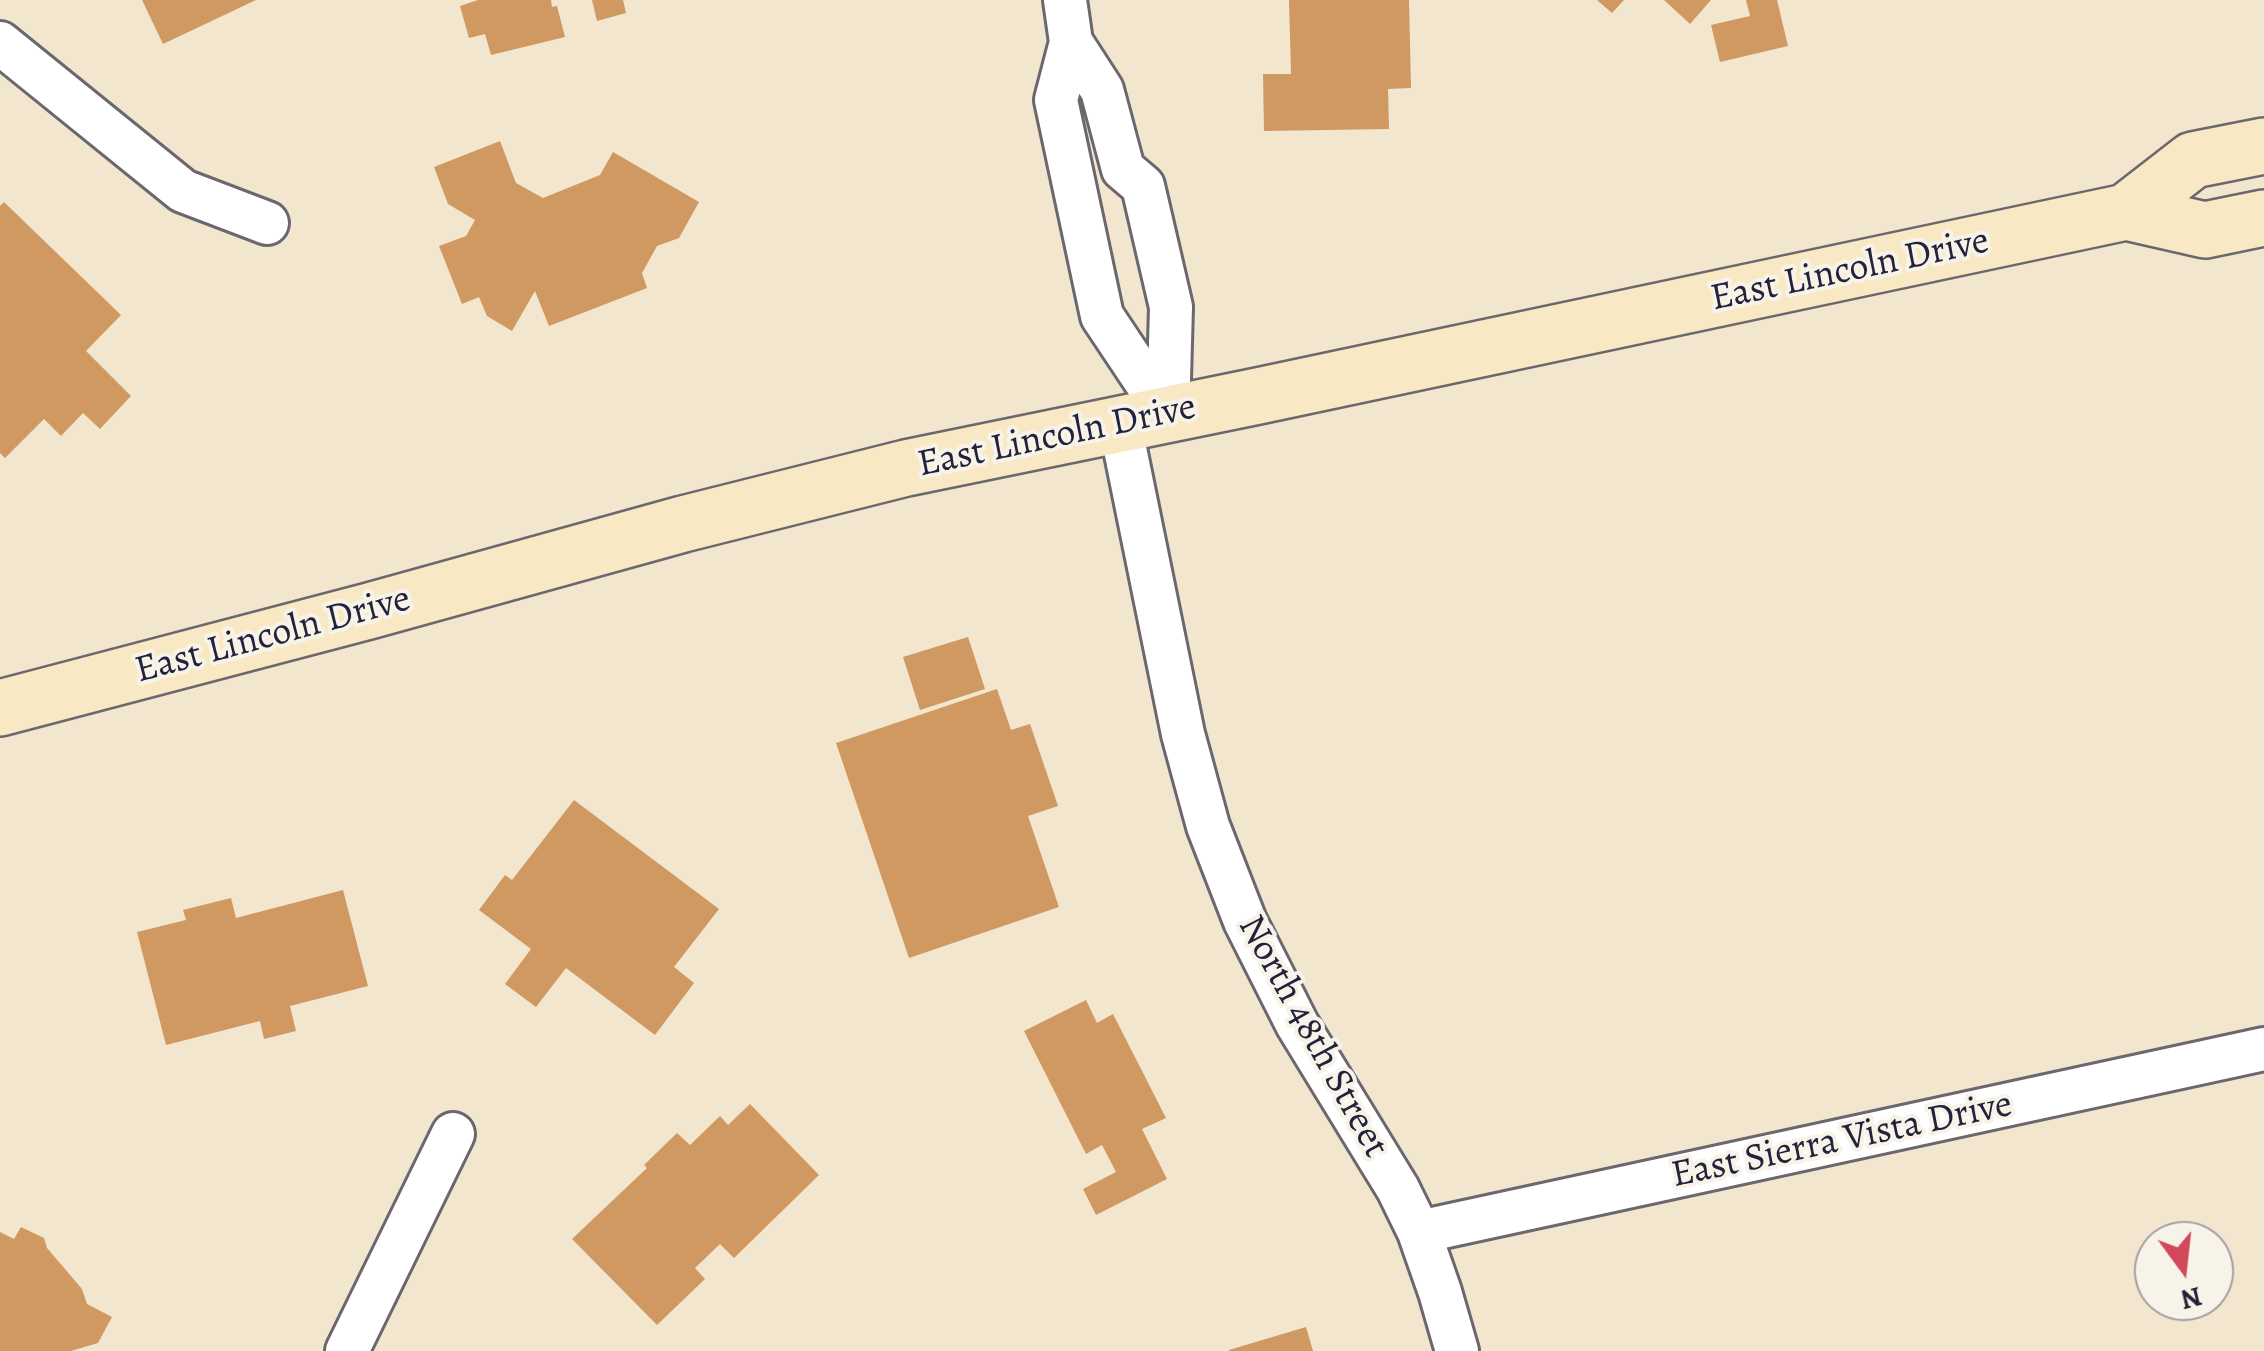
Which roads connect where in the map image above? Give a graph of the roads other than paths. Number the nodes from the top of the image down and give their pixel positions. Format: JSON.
{"nodes":[{"id":1,"x":1065,"y":0,"type":"edge"},
{"id":2,"x":1071,"y":42,"type":"junction"},
{"id":3,"x":0,"y":43,"type":"edge"},
{"id":4,"x":2264,"y":146,"type":"edge"},
{"id":5,"x":1122,"y":169,"type":"junction"},
{"id":6,"x":1072,"y":180,"type":"junction"},
{"id":7,"x":2126,"y":212,"type":"junction"},
{"id":8,"x":2264,"y":218,"type":"edge"},
{"id":9,"x":266,"y":224,"type":"dead end"},
{"id":10,"x":1144,"y":419,"type":"junction"},
{"id":11,"x":0,"y":708,"type":"edge"},
{"id":12,"x":2264,"y":1050,"type":"edge"},
{"id":13,"x":453,"y":1134,"type":"dead end"},
{"id":14,"x":1420,"y":1232,"type":"junction"},
{"id":15,"x":347,"y":1351,"type":"edge"},
{"id":16,"x":1457,"y":1351,"type":"edge"}],
"edges":[{"from":1,"to":2,"type":"street","name":"North 48th Street"},
{"from":2,"to":5,"type":"street","name":"North 48th Street"},
{"from":2,"to":6,"type":"street","name":"North 48th Street"},
{"from":3,"to":9,"type":"street"},
{"from":4,"to":7,"type":"main road","name":"East Lincoln Drive"},
{"from":5,"to":6,"type":"street"},
{"from":5,"to":10,"type":"street","name":"North 48th Street"},
{"from":6,"to":10,"type":"street","name":"North 48th Street"},
{"from":7,"to":8,"type":"main road","name":"East Lincoln Drive"},
{"from":7,"to":10,"type":"main road","name":"East Lincoln Drive"},
{"from":10,"to":11,"type":"main road","name":"East Lincoln Drive"},
{"from":10,"to":14,"type":"street","name":"North 48th Street"},
{"from":12,"to":14,"type":"street","name":"East Sierra Vista Drive"},
{"from":13,"to":15,"type":"street"},
{"from":14,"to":16,"type":"street","name":"North 48th Street"}]}
